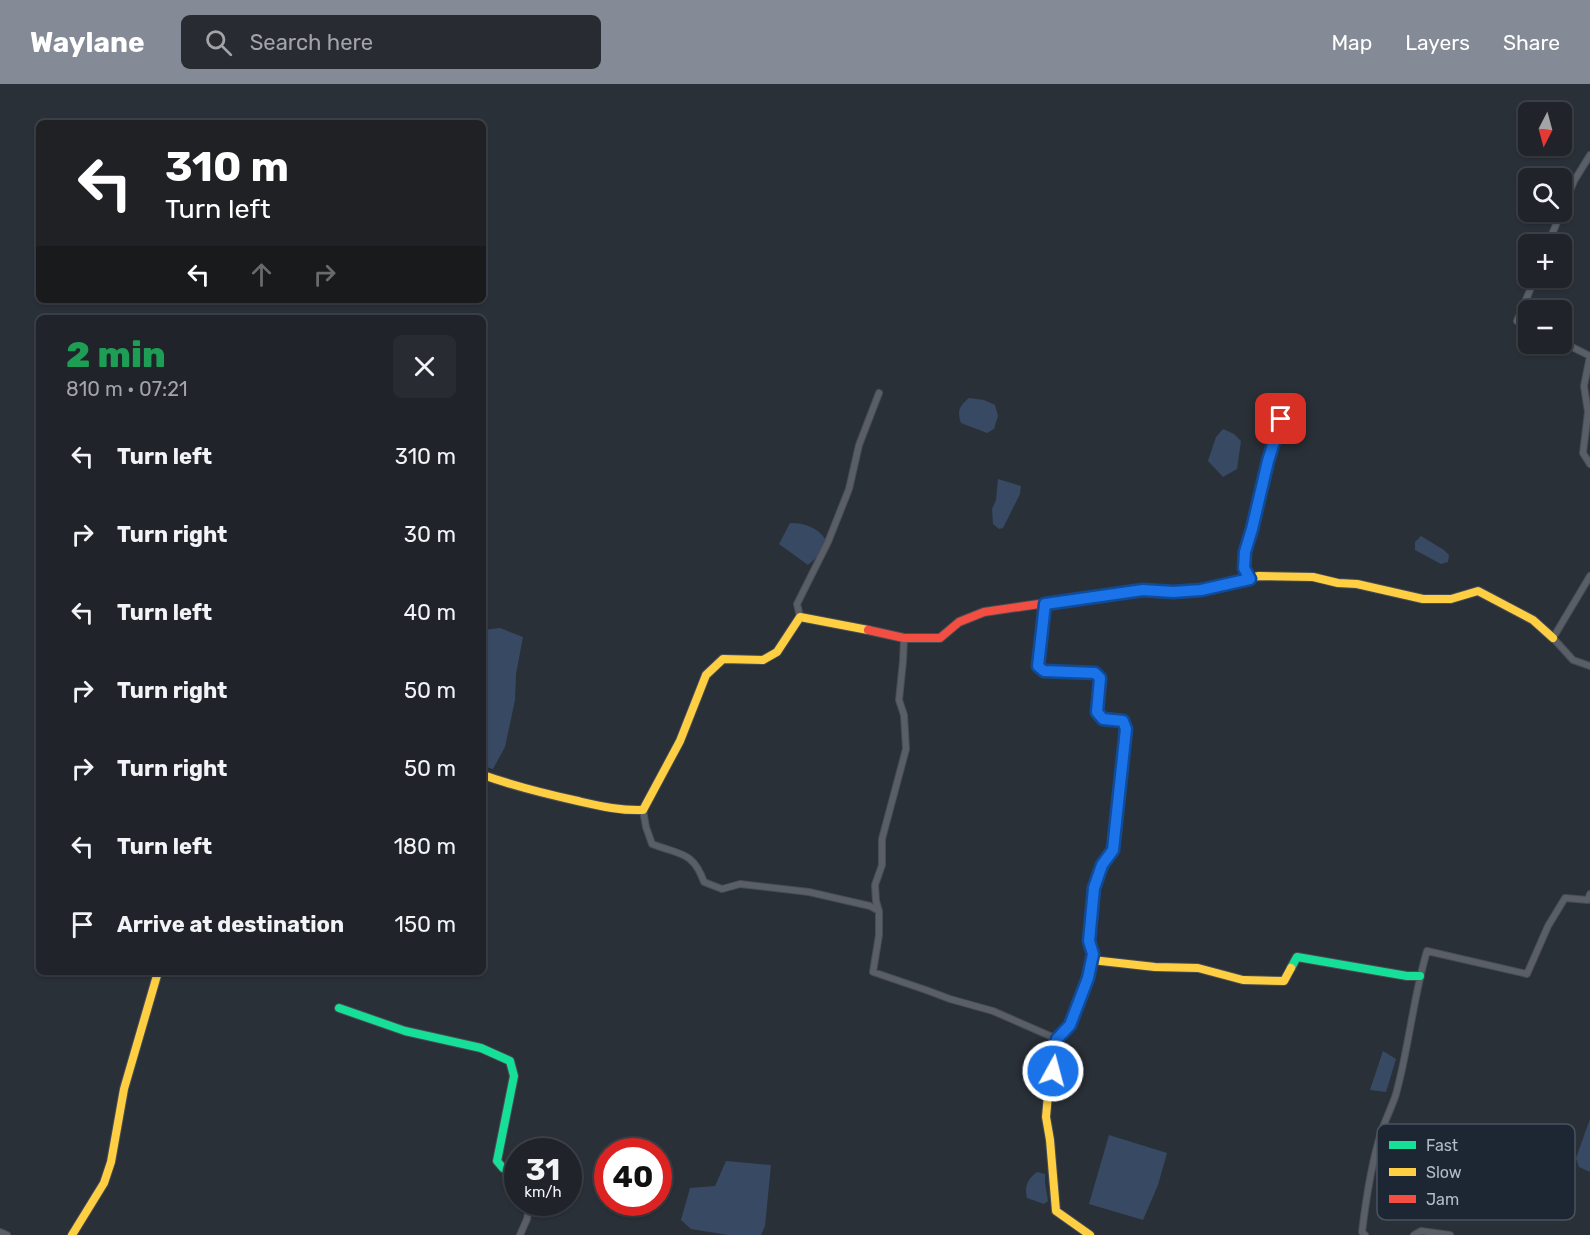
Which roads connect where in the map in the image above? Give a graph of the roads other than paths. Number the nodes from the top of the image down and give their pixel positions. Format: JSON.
{"nodes":[{"id":1,"x":1590,"y":155,"type":"edge"},
{"id":2,"x":1552,"y":234,"type":"edge"},
{"id":3,"x":1572,"y":347,"type":"edge"},
{"id":4,"x":879,"y":393,"type":"dead end"},
{"id":5,"x":1285,"y":410,"type":"dead end"},
{"id":6,"x":1590,"y":464,"type":"edge"},
{"id":7,"x":1590,"y":576,"type":"edge"},
{"id":8,"x":1250,"y":579,"type":"junction"},
{"id":9,"x":1045,"y":604,"type":"junction"},
{"id":10,"x":800,"y":617,"type":"junction"},
{"id":11,"x":904,"y":638,"type":"junction"},
{"id":12,"x":1553,"y":638,"type":"junction"},
{"id":13,"x":1590,"y":666,"type":"edge"},
{"id":14,"x":486,"y":776,"type":"edge"},
{"id":15,"x":644,"y":810,"type":"junction"},
{"id":16,"x":1590,"y":894,"type":"edge"},
{"id":17,"x":879,"y":911,"type":"junction"},
{"id":18,"x":1092,"y":960,"type":"junction"},
{"id":19,"x":157,"y":975,"type":"edge"},
{"id":20,"x":1419,"y":976,"type":"junction"},
{"id":21,"x":339,"y":1008,"type":"dead end"},
{"id":22,"x":1057,"y":1039,"type":"junction"},
{"id":23,"x":1385,"y":1124,"type":"edge"},
{"id":24,"x":1377,"y":1151,"type":"edge"},
{"id":25,"x":504,"y":1169,"type":"edge"},
{"id":26,"x":528,"y":1216,"type":"edge"},
{"id":27,"x":0,"y":1232,"type":"edge"},
{"id":28,"x":7,"y":1235,"type":"edge"},
{"id":29,"x":72,"y":1235,"type":"edge"},
{"id":30,"x":520,"y":1235,"type":"edge"},
{"id":31,"x":1090,"y":1235,"type":"edge"},
{"id":32,"x":1365,"y":1235,"type":"edge"},
{"id":33,"x":1413,"y":1235,"type":"edge"},
{"id":34,"x":1450,"y":1235,"type":"edge"}],
"edges":[{"from":1,"to":2,"type":"street"},
{"from":3,"to":6,"type":"street"},
{"from":4,"to":10,"type":"street"},
{"from":5,"to":8,"type":"street"},
{"from":7,"to":12,"type":"street"},
{"from":8,"to":9,"type":"street"},
{"from":8,"to":12,"type":"street"},
{"from":9,"to":11,"type":"street"},
{"from":9,"to":18,"type":"street"},
{"from":10,"to":11,"type":"street"},
{"from":10,"to":15,"type":"street"},
{"from":11,"to":17,"type":"street"},
{"from":12,"to":13,"type":"street"},
{"from":14,"to":15,"type":"street"},
{"from":15,"to":17,"type":"street"},
{"from":16,"to":20,"type":"street"},
{"from":17,"to":22,"type":"street"},
{"from":18,"to":20,"type":"street"},
{"from":18,"to":22,"type":"street"},
{"from":19,"to":29,"type":"street"},
{"from":20,"to":23,"type":"street"},
{"from":21,"to":25,"type":"street"},
{"from":22,"to":31,"type":"street"},
{"from":24,"to":32,"type":"street"},
{"from":26,"to":30,"type":"street"},
{"from":27,"to":28,"type":"street"},
{"from":33,"to":34,"type":"street"}]}
